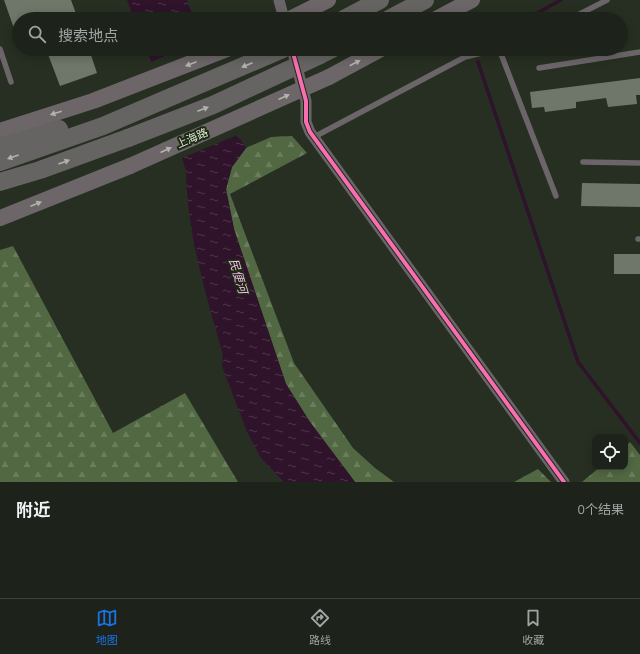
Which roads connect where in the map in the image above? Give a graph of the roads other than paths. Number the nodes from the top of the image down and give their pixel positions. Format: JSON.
{"nodes":[{"id":1,"x":279,"y":0,"type":"edge"},
{"id":2,"x":328,"y":0,"type":"edge"},
{"id":3,"x":380,"y":0,"type":"edge"},
{"id":4,"x":425,"y":0,"type":"edge"},
{"id":5,"x":472,"y":0,"type":"edge"},
{"id":6,"x":607,"y":0,"type":"edge"},
{"id":7,"x":282,"y":12,"type":"edge"},
{"id":8,"x":305,"y":12,"type":"edge"},
{"id":9,"x":357,"y":12,"type":"edge"},
{"id":10,"x":402,"y":12,"type":"edge"},
{"id":11,"x":449,"y":12,"type":"edge"},
{"id":12,"x":584,"y":12,"type":"edge"},
{"id":13,"x":0,"y":49,"type":"edge"},
{"id":14,"x":640,"y":52,"type":"edge"},
{"id":15,"x":628,"y":54,"type":"edge"},
{"id":16,"x":213,"y":56,"type":"edge"},
{"id":17,"x":267,"y":56,"type":"edge"},
{"id":18,"x":294,"y":56,"type":"edge"},
{"id":19,"x":317,"y":56,"type":"edge"},
{"id":20,"x":368,"y":56,"type":"edge"},
{"id":21,"x":469,"y":56,"type":"edge"},
{"id":22,"x":502,"y":56,"type":"edge"},
{"id":23,"x":615,"y":56,"type":"edge"},
{"id":24,"x":539,"y":68,"type":"dead end"},
{"id":25,"x":12,"y":82,"type":"dead end"},
{"id":26,"x":99,"y":115,"type":"junction"},
{"id":27,"x":0,"y":131,"type":"edge"},
{"id":28,"x":314,"y":137,"type":"junction"},
{"id":29,"x":0,"y":147,"type":"edge"},
{"id":30,"x":0,"y":162,"type":"edge"},
{"id":31,"x":583,"y":162,"type":"dead end"},
{"id":32,"x":640,"y":163,"type":"edge"},
{"id":33,"x":40,"y":170,"type":"junction"},
{"id":34,"x":0,"y":182,"type":"edge"},
{"id":35,"x":0,"y":190,"type":"edge"},
{"id":36,"x":556,"y":196,"type":"dead end"},
{"id":37,"x":0,"y":218,"type":"edge"},
{"id":38,"x":564,"y":482,"type":"edge"}],
"edges":[{"from":1,"to":7,"type":"street"},
{"from":2,"to":8,"type":"main road"},
{"from":3,"to":9,"type":"highway"},
{"from":4,"to":10,"type":"highway"},
{"from":5,"to":11,"type":"main road"},
{"from":6,"to":12,"type":"lane"},
{"from":13,"to":25,"type":"lane"},
{"from":14,"to":15,"type":"lane"},
{"from":16,"to":26,"type":"main road","one_way":true},
{"from":17,"to":26,"type":"highway","one_way":true},
{"from":18,"to":28,"type":"street"},
{"from":33,"to":19,"type":"highway","name":"上海路","one_way":true,"bridge":true},
{"from":37,"to":20,"type":"main road","name":"上海路","one_way":true,"bridge":true},
{"from":21,"to":28,"type":"lane"},
{"from":22,"to":36,"type":"lane"},
{"from":23,"to":24,"type":"lane"},
{"from":26,"to":27,"type":"main road","one_way":true},
{"from":26,"to":29,"type":"highway"},
{"from":26,"to":30,"type":"highway","one_way":true},
{"from":28,"to":38,"type":"street"},
{"from":31,"to":32,"type":"lane"},
{"from":33,"to":34,"type":"highway","name":"上海路"},
{"from":33,"to":35,"type":"highway"}]}
